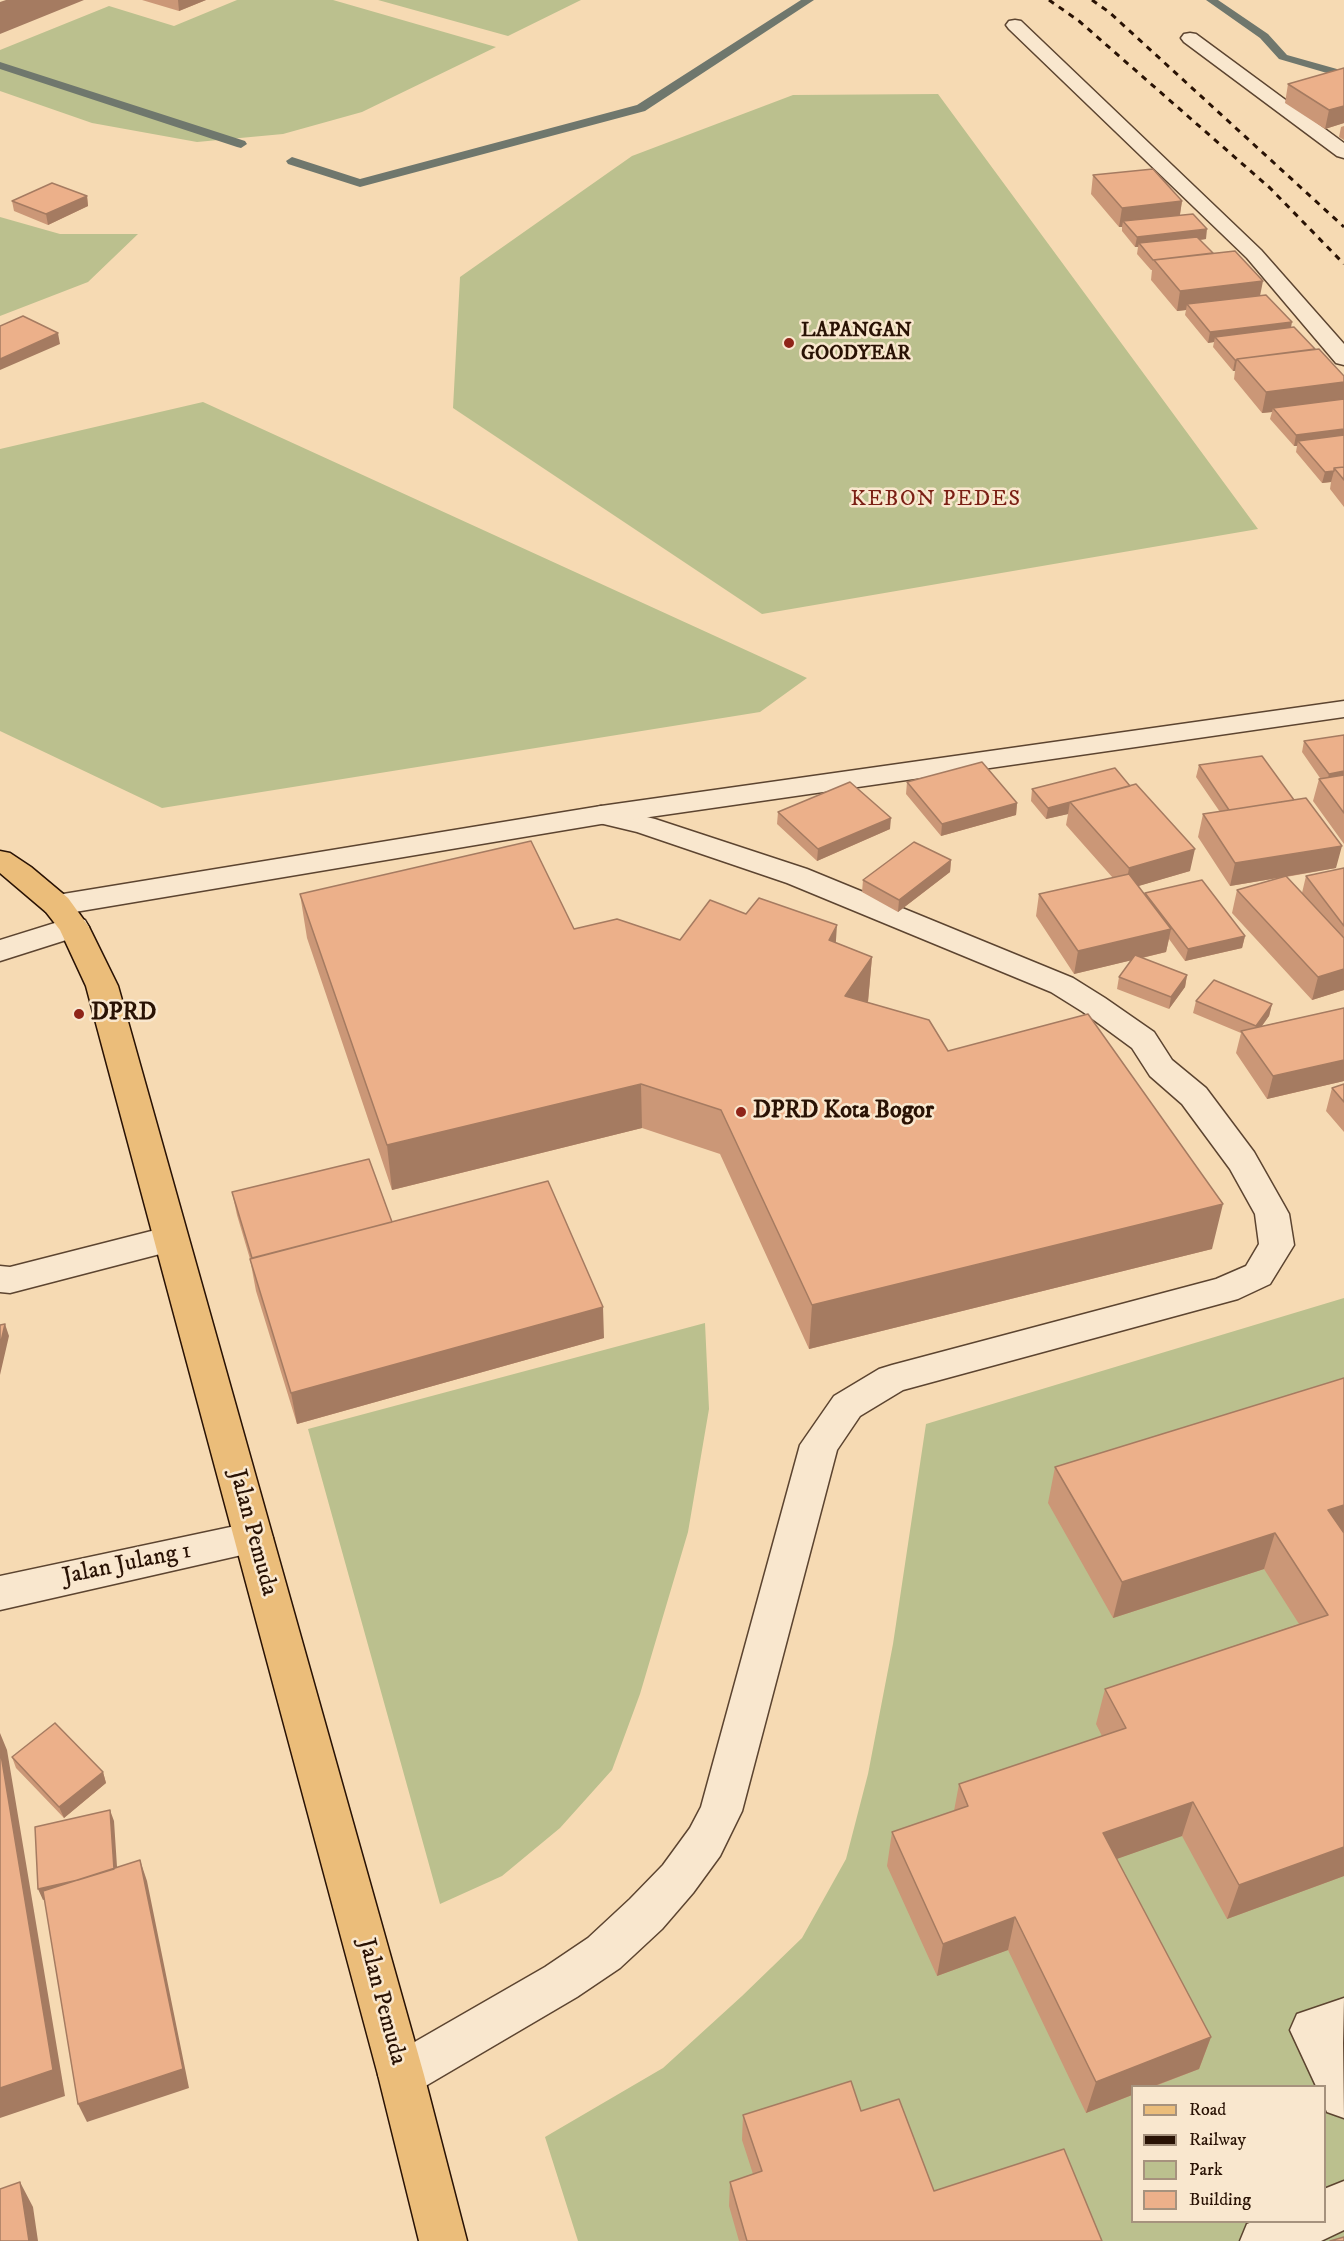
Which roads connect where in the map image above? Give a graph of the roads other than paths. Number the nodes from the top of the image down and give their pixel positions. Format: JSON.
{"nodes":[{"id":1,"x":1015,"y":25,"type":"dead end"},
{"id":2,"x":1190,"y":38,"type":"dead end"},
{"id":3,"x":1344,"y":152,"type":"edge"},
{"id":4,"x":1344,"y":358,"type":"edge"},
{"id":5,"x":1344,"y":709,"type":"edge"},
{"id":6,"x":601,"y":815,"type":"junction"},
{"id":7,"x":0,"y":860,"type":"edge"},
{"id":8,"x":65,"y":916,"type":"junction"},
{"id":9,"x":0,"y":951,"type":"edge"},
{"id":10,"x":171,"y":1239,"type":"junction"},
{"id":11,"x":0,"y":1279,"type":"edge"},
{"id":12,"x":254,"y":1538,"type":"junction"},
{"id":13,"x":0,"y":1593,"type":"edge"},
{"id":14,"x":1344,"y":2020,"type":"edge"},
{"id":15,"x":401,"y":2075,"type":"junction"},
{"id":16,"x":1344,"y":2095,"type":"edge"},
{"id":17,"x":1344,"y":2205,"type":"edge"},
{"id":18,"x":1326,"y":2213,"type":"edge"},
{"id":19,"x":1306,"y":2223,"type":"edge"},
{"id":20,"x":443,"y":2241,"type":"edge"},
{"id":21,"x":1264,"y":2241,"type":"edge"}],
"edges":[{"from":1,"to":4,"type":"street"},
{"from":2,"to":3,"type":"street"},
{"from":5,"to":6,"type":"street"},
{"from":6,"to":8,"type":"street"},
{"from":6,"to":15,"type":"street"},
{"from":7,"to":8,"type":"main road","name":"Jalan Pemuda"},
{"from":8,"to":9,"type":"street"},
{"from":8,"to":10,"type":"main road","name":"Jalan Pemuda"},
{"from":10,"to":11,"type":"street"},
{"from":10,"to":12,"type":"main road","name":"Jalan Pemuda"},
{"from":12,"to":13,"type":"street","name":"Jalan Julang 1"},
{"from":12,"to":15,"type":"main road","name":"Jalan Pemuda"},
{"from":14,"to":16,"type":"street"},
{"from":15,"to":20,"type":"main road","name":"Jalan Pemuda"},
{"from":17,"to":18,"type":"street"},
{"from":19,"to":21,"type":"street"}]}
